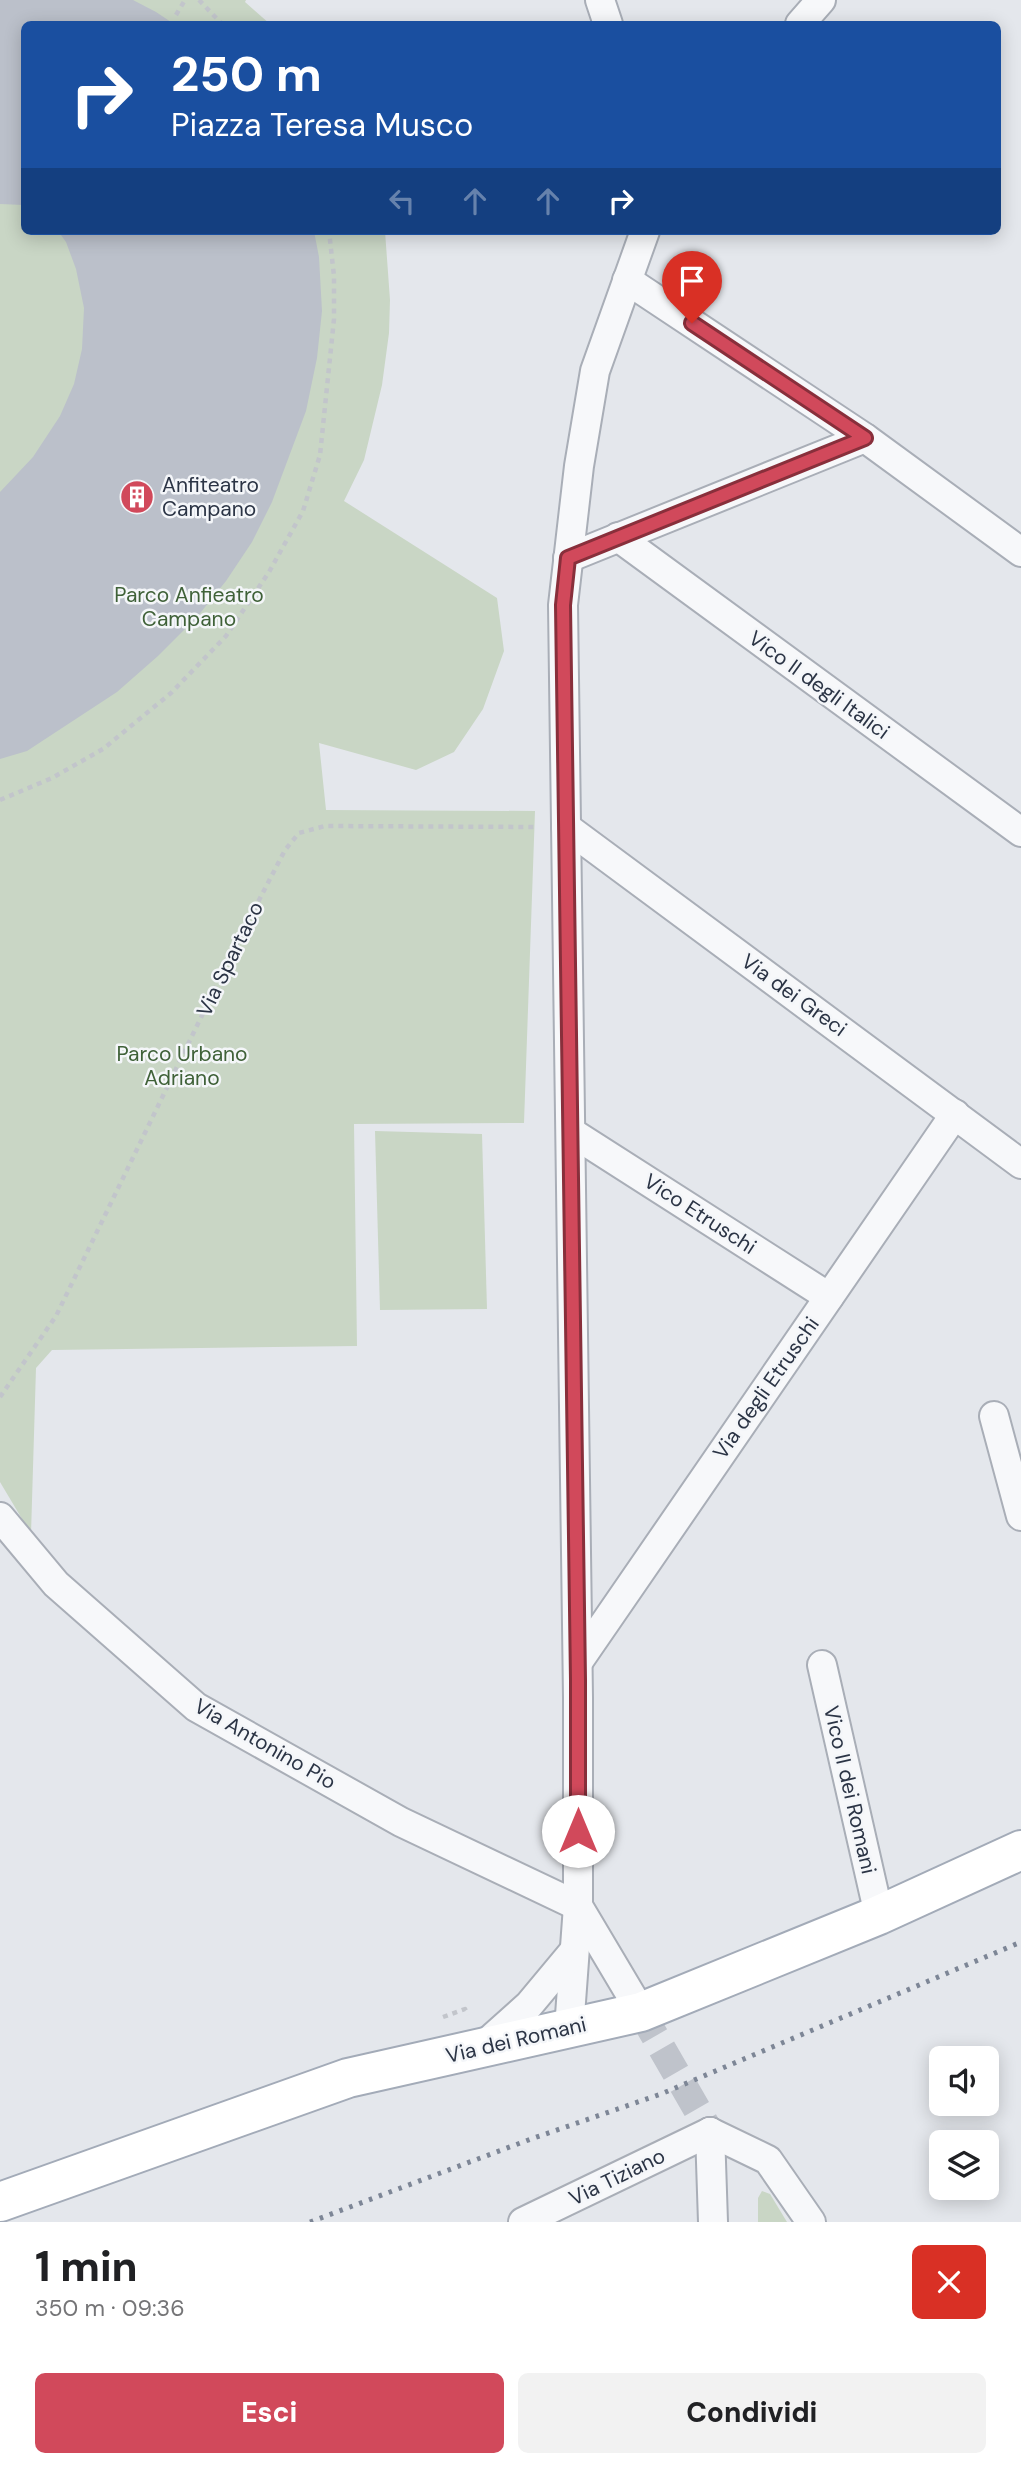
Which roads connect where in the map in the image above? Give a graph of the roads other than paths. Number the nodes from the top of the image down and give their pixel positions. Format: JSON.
{"nodes":[{"id":1,"x":600,"y":0,"type":"edge"},
{"id":2,"x":821,"y":0,"type":"edge"},
{"id":3,"x":607,"y":21,"type":"edge"},
{"id":4,"x":803,"y":21,"type":"edge"},
{"id":5,"x":644,"y":235,"type":"edge"},
{"id":6,"x":627,"y":280,"type":"junction"},
{"id":7,"x":865,"y":438,"type":"junction"},
{"id":8,"x":618,"y":537,"type":"junction"},
{"id":9,"x":1021,"y":552,"type":"edge"},
{"id":10,"x":568,"y":558,"type":"junction"},
{"id":11,"x":566,"y":827,"type":"junction"},
{"id":12,"x":1021,"y":832,"type":"edge"},
{"id":13,"x":955,"y":1114,"type":"junction"},
{"id":14,"x":571,"y":1132,"type":"junction"},
{"id":15,"x":1021,"y":1164,"type":"edge"},
{"id":16,"x":829,"y":1297,"type":"junction"},
{"id":17,"x":994,"y":1416,"type":"dead end"},
{"id":18,"x":1021,"y":1516,"type":"edge"},
{"id":19,"x":0,"y":1517,"type":"edge"},
{"id":20,"x":578,"y":1662,"type":"junction"},
{"id":21,"x":822,"y":1665,"type":"dead end"},
{"id":22,"x":1021,"y":1850,"type":"edge"},
{"id":23,"x":578,"y":1906,"type":"junction"},
{"id":24,"x":878,"y":1915,"type":"junction"},
{"id":25,"x":575,"y":1951,"type":"junction"},
{"id":26,"x":641,"y":2012,"type":"junction"},
{"id":27,"x":569,"y":2029,"type":"junction"},
{"id":28,"x":481,"y":2048,"type":"junction"},
{"id":29,"x":710,"y":2132,"type":"junction"},
{"id":30,"x":0,"y":2202,"type":"edge"},
{"id":31,"x":713,"y":2216,"type":"edge"},
{"id":32,"x":523,"y":2222,"type":"edge"},
{"id":33,"x":687,"y":2222,"type":"edge"},
{"id":34,"x":811,"y":2222,"type":"edge"}],
"edges":[{"from":1,"to":3,"type":"street"},
{"from":2,"to":4,"type":"street"},
{"from":5,"to":6,"type":"street"},
{"from":6,"to":7,"type":"street"},
{"from":6,"to":10,"type":"street"},
{"from":7,"to":8,"type":"street"},
{"from":7,"to":9,"type":"street"},
{"from":8,"to":10,"type":"street"},
{"from":8,"to":12,"type":"street","name":"Vico II degli Italici"},
{"from":10,"to":11,"type":"street"},
{"from":11,"to":13,"type":"street","name":"Via dei Greci"},
{"from":11,"to":14,"type":"street"},
{"from":13,"to":15,"type":"street","name":"Via dei Greci"},
{"from":13,"to":16,"type":"street","name":"Via degli Etruschi"},
{"from":14,"to":16,"type":"street","name":"Vico Etruschi"},
{"from":14,"to":20,"type":"street"},
{"from":16,"to":20,"type":"street","name":"Via degli Etruschi"},
{"from":17,"to":18,"type":"street"},
{"from":19,"to":23,"type":"street","name":"Via Antonino Pio"},
{"from":20,"to":23,"type":"street"},
{"from":21,"to":24,"type":"street","name":"Vico II dei Romani"},
{"from":22,"to":24,"type":"main road","name":"Via dei Romani"},
{"from":23,"to":25,"type":"street"},
{"from":23,"to":26,"type":"street"},
{"from":24,"to":26,"type":"main road","name":"Via dei Romani"},
{"from":25,"to":27,"type":"street"},
{"from":25,"to":28,"type":"street"},
{"from":26,"to":27,"type":"main road","name":"Via dei Romani"},
{"from":27,"to":28,"type":"main road","name":"Via dei Romani"},
{"from":28,"to":30,"type":"main road","name":"Via dei Romani"},
{"from":29,"to":31,"type":"street"},
{"from":29,"to":32,"type":"street","name":"Via Tiziano"},
{"from":29,"to":34,"type":"street"},
{"from":31,"to":33,"type":"street"}]}
